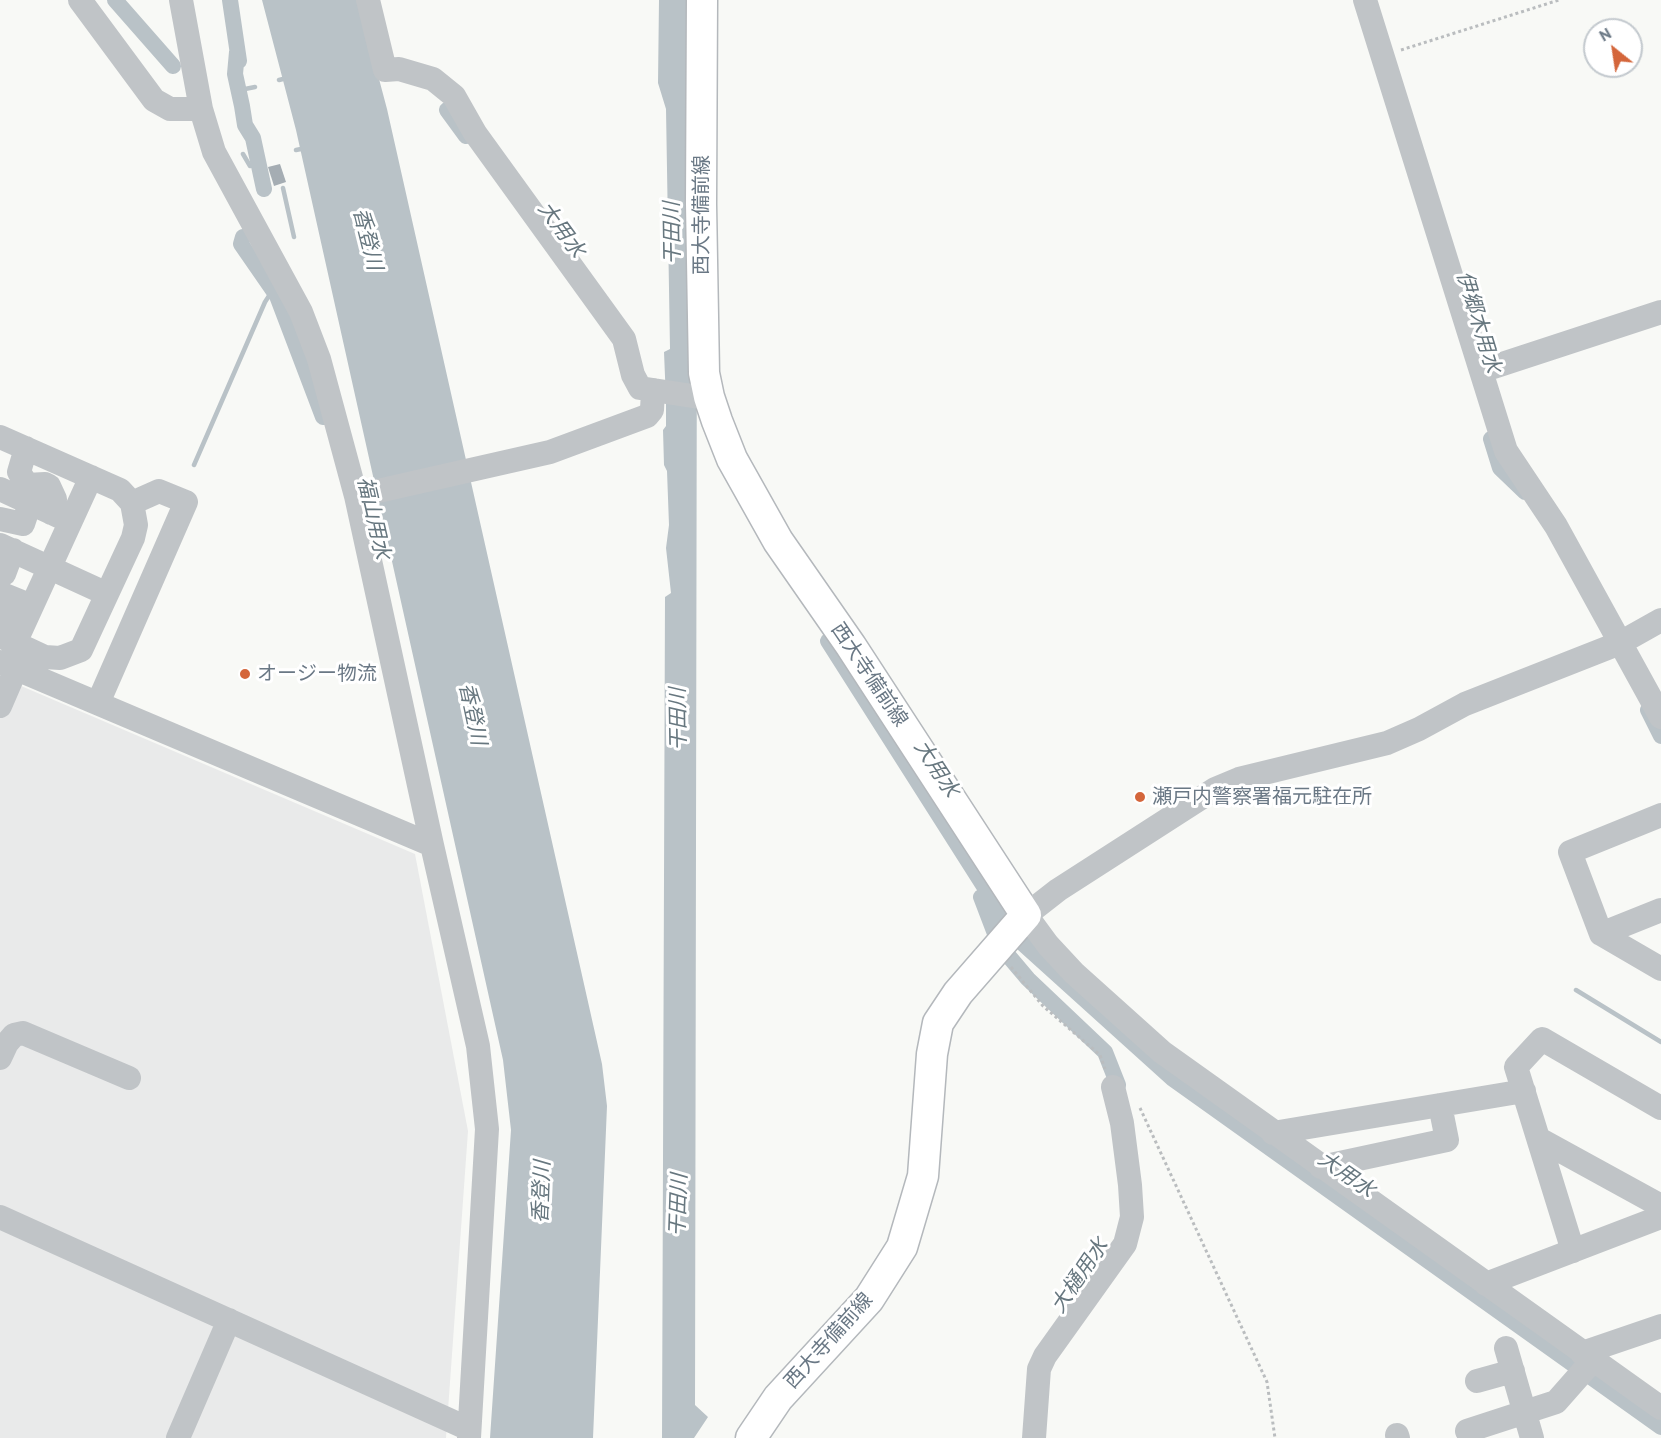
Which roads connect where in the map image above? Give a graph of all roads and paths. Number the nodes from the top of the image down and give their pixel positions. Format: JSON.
{"nodes":[{"id":1,"x":80,"y":0,"type":"edge"},
{"id":2,"x":181,"y":0,"type":"edge"},
{"id":3,"x":368,"y":0,"type":"edge"},
{"id":4,"x":702,"y":0,"type":"edge"},
{"id":5,"x":1365,"y":0,"type":"edge"},
{"id":6,"x":1559,"y":0,"type":"edge"},
{"id":7,"x":1382,"y":56,"type":"junction"},
{"id":8,"x":201,"y":109,"type":"junction"},
{"id":9,"x":1661,"y":312,"type":"edge"},
{"id":10,"x":1481,"y":371,"type":"junction"},
{"id":11,"x":657,"y":391,"type":"junction"},
{"id":12,"x":704,"y":397,"type":"junction"},
{"id":13,"x":14,"y":443,"type":"edge"},
{"id":14,"x":0,"y":468,"type":"edge"},
{"id":15,"x":91,"y":477,"type":"junction"},
{"id":16,"x":0,"y":489,"type":"edge"},
{"id":17,"x":362,"y":494,"type":"junction"},
{"id":18,"x":132,"y":503,"type":"junction"},
{"id":19,"x":51,"y":512,"type":"junction"},
{"id":20,"x":0,"y":519,"type":"edge"},
{"id":21,"x":7,"y":548,"type":"edge"},
{"id":22,"x":50,"y":567,"type":"junction"},
{"id":23,"x":0,"y":573,"type":"edge"},
{"id":24,"x":0,"y":593,"type":"edge"},
{"id":25,"x":107,"y":594,"type":"junction"},
{"id":26,"x":0,"y":612,"type":"edge"},
{"id":27,"x":1661,"y":620,"type":"edge"},
{"id":28,"x":18,"y":627,"type":"edge"},
{"id":29,"x":1620,"y":643,"type":"junction"},
{"id":30,"x":8,"y":665,"type":"edge"},
{"id":31,"x":98,"y":703,"type":"junction"},
{"id":32,"x":0,"y":706,"type":"edge"},
{"id":33,"x":1661,"y":717,"type":"edge"},
{"id":34,"x":1661,"y":815,"type":"edge"},
{"id":35,"x":432,"y":845,"type":"junction"},
{"id":36,"x":1661,"y":910,"type":"edge"},
{"id":37,"x":1026,"y":915,"type":"junction"},
{"id":38,"x":1601,"y":934,"type":"junction"},
{"id":39,"x":996,"y":950,"type":"junction"},
{"id":40,"x":1661,"y":969,"type":"edge"},
{"id":41,"x":0,"y":1058,"type":"edge"},
{"id":42,"x":129,"y":1078,"type":"dead end"},
{"id":43,"x":1113,"y":1087,"type":"junction"},
{"id":44,"x":1524,"y":1091,"type":"junction"},
{"id":45,"x":1440,"y":1105,"type":"junction"},
{"id":46,"x":1661,"y":1108,"type":"edge"},
{"id":47,"x":1273,"y":1133,"type":"junction"},
{"id":48,"x":1539,"y":1139,"type":"junction"},
{"id":49,"x":1321,"y":1167,"type":"junction"},
{"id":50,"x":1661,"y":1206,"type":"edge"},
{"id":51,"x":0,"y":1217,"type":"edge"},
{"id":52,"x":1661,"y":1217,"type":"edge"},
{"id":53,"x":1574,"y":1251,"type":"junction"},
{"id":54,"x":1486,"y":1284,"type":"junction"},
{"id":55,"x":229,"y":1320,"type":"junction"},
{"id":56,"x":1661,"y":1326,"type":"edge"},
{"id":57,"x":1585,"y":1364,"type":"junction"},
{"id":58,"x":1477,"y":1381,"type":"dead end"},
{"id":59,"x":1661,"y":1408,"type":"edge"},
{"id":60,"x":1525,"y":1412,"type":"junction"},
{"id":61,"x":1467,"y":1431,"type":"dead end"},
{"id":62,"x":469,"y":1433,"type":"edge"},
{"id":63,"x":177,"y":1438,"type":"edge"},
{"id":64,"x":751,"y":1438,"type":"edge"},
{"id":65,"x":1034,"y":1438,"type":"edge"},
{"id":66,"x":1275,"y":1438,"type":"edge"},
{"id":67,"x":1532,"y":1438,"type":"edge"}],
"edges":[{"from":1,"to":8,"type":"street"},
{"from":2,"to":8,"type":"street"},
{"from":3,"to":11,"type":"street"},
{"from":4,"to":12,"type":"main road","name":"西大寺備前線"},
{"from":5,"to":7,"type":"street"},
{"from":6,"to":7,"type":"path"},
{"from":7,"to":10,"type":"street"},
{"from":8,"to":17,"type":"street"},
{"from":9,"to":10,"type":"street"},
{"from":10,"to":29,"type":"street"},
{"from":11,"to":12,"type":"street"},
{"from":11,"to":17,"type":"street"},
{"from":12,"to":37,"type":"main road","name":"西大寺備前線"},
{"from":13,"to":14,"type":"street"},
{"from":13,"to":15,"type":"street"},
{"from":13,"to":19,"type":"street"},
{"from":15,"to":18,"type":"street"},
{"from":15,"to":19,"type":"street"},
{"from":16,"to":19,"type":"street"},
{"from":17,"to":35,"type":"street"},
{"from":18,"to":25,"type":"street"},
{"from":18,"to":31,"type":"street"},
{"from":19,"to":20,"type":"street"},
{"from":19,"to":22,"type":"street"},
{"from":21,"to":22,"type":"street"},
{"from":21,"to":23,"type":"street"},
{"from":22,"to":25,"type":"street"},
{"from":22,"to":28,"type":"street"},
{"from":24,"to":28,"type":"street"},
{"from":25,"to":28,"type":"street"},
{"from":26,"to":28,"type":"street"},
{"from":27,"to":29,"type":"street"},
{"from":29,"to":33,"type":"street"},
{"from":29,"to":37,"type":"street"},
{"from":30,"to":31,"type":"street"},
{"from":30,"to":32,"type":"street"},
{"from":31,"to":35,"type":"street"},
{"from":34,"to":38,"type":"street"},
{"from":35,"to":62,"type":"street"},
{"from":36,"to":38,"type":"street"},
{"from":37,"to":39,"type":"main road","name":"西大寺備前線"},
{"from":37,"to":47,"type":"street"},
{"from":38,"to":40,"type":"street"},
{"from":39,"to":43,"type":"path"},
{"from":39,"to":64,"type":"main road","name":"西大寺備前線"},
{"from":41,"to":42,"type":"street"},
{"from":43,"to":65,"type":"street"},
{"from":43,"to":66,"type":"path"},
{"from":44,"to":45,"type":"street"},
{"from":44,"to":46,"type":"street"},
{"from":44,"to":48,"type":"street"},
{"from":45,"to":47,"type":"street"},
{"from":45,"to":49,"type":"street"},
{"from":47,"to":49,"type":"street"},
{"from":48,"to":50,"type":"street"},
{"from":48,"to":53,"type":"street"},
{"from":49,"to":54,"type":"street"},
{"from":51,"to":55,"type":"street"},
{"from":52,"to":53,"type":"street"},
{"from":53,"to":54,"type":"street"},
{"from":54,"to":57,"type":"street"},
{"from":55,"to":62,"type":"street"},
{"from":55,"to":63,"type":"street"},
{"from":56,"to":57,"type":"street"},
{"from":57,"to":59,"type":"street"},
{"from":57,"to":60,"type":"street"},
{"from":58,"to":60,"type":"street"},
{"from":60,"to":61,"type":"street"},
{"from":60,"to":67,"type":"street"}]}
